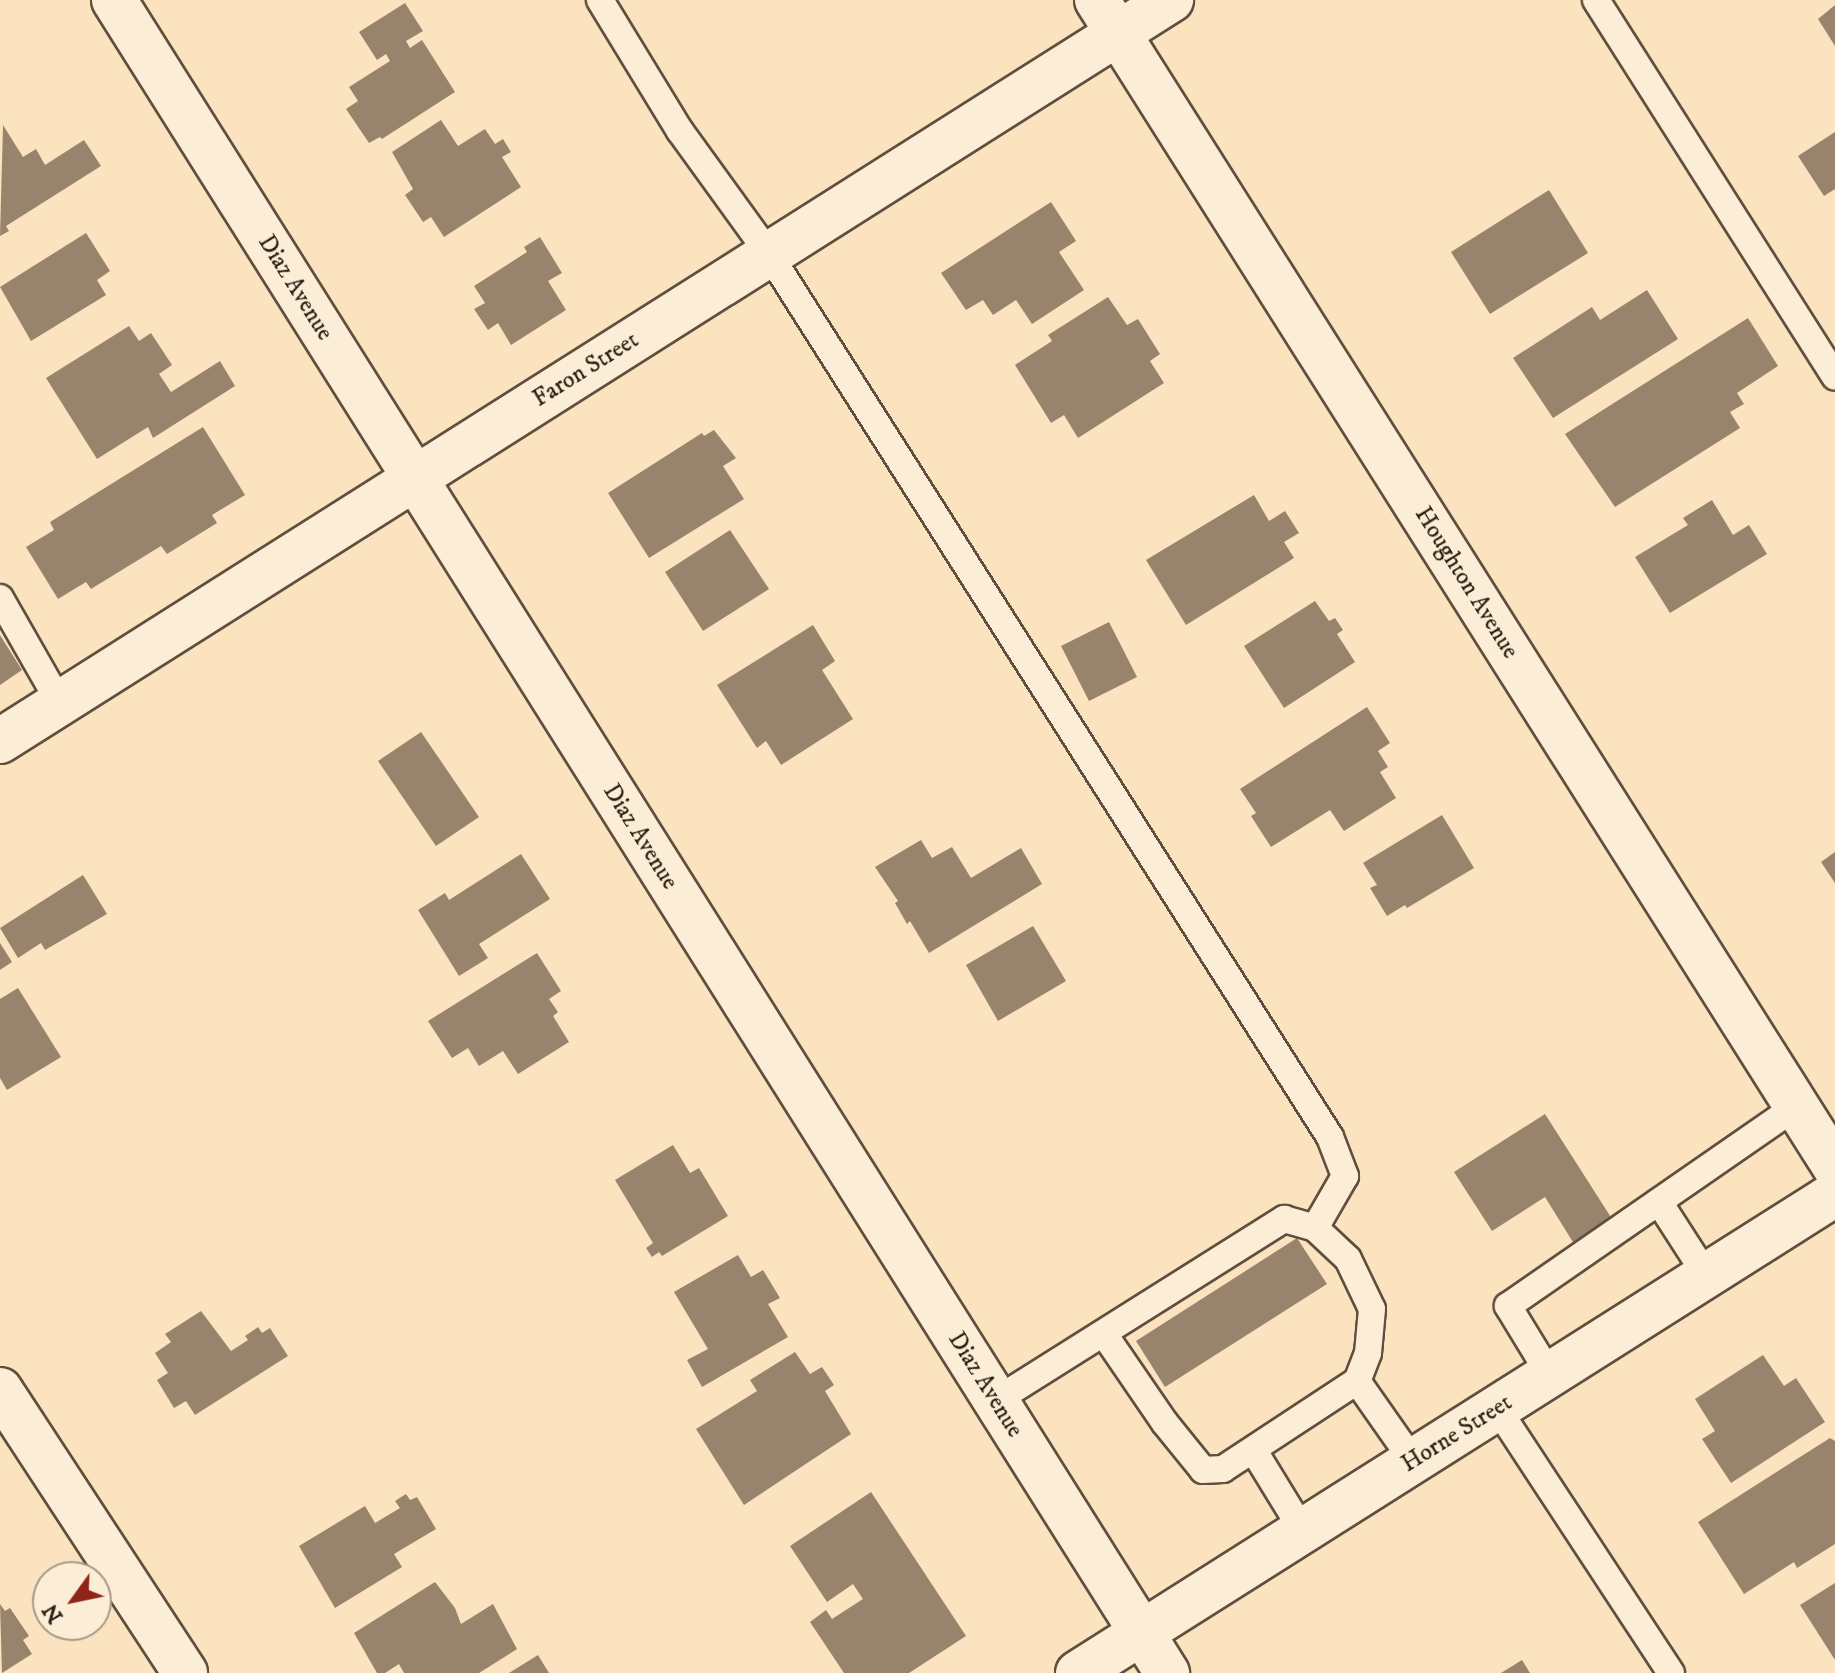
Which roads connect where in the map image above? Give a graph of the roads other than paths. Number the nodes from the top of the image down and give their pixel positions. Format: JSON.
{"nodes":[{"id":1,"x":114,"y":0,"type":"edge"},
{"id":2,"x":600,"y":0,"type":"edge"},
{"id":3,"x":1171,"y":0,"type":"edge"},
{"id":4,"x":1596,"y":0,"type":"edge"},
{"id":5,"x":1108,"y":17,"type":"edge"},
{"id":6,"x":769,"y":254,"type":"junction"},
{"id":7,"x":1835,"y":376,"type":"edge"},
{"id":8,"x":415,"y":479,"type":"junction"},
{"id":9,"x":0,"y":598,"type":"edge"},
{"id":10,"x":60,"y":703,"type":"junction"},
{"id":11,"x":0,"y":741,"type":"edge"},
{"id":12,"x":1797,"y":1106,"type":"junction"},
{"id":13,"x":1835,"y":1167,"type":"edge"},
{"id":14,"x":1835,"y":1194,"type":"edge"},
{"id":15,"x":1659,"y":1202,"type":"junction"},
{"id":16,"x":1315,"y":1228,"type":"junction"},
{"id":17,"x":1706,"y":1275,"type":"junction"},
{"id":18,"x":1104,"y":1334,"type":"junction"},
{"id":19,"x":1550,"y":1375,"type":"junction"},
{"id":20,"x":1357,"y":1381,"type":"junction"},
{"id":21,"x":0,"y":1390,"type":"edge"},
{"id":22,"x":995,"y":1401,"type":"junction"},
{"id":23,"x":1497,"y":1408,"type":"junction"},
{"id":24,"x":1254,"y":1451,"type":"junction"},
{"id":25,"x":1413,"y":1461,"type":"junction"},
{"id":26,"x":1303,"y":1531,"type":"junction"},
{"id":27,"x":1142,"y":1633,"type":"junction"},
{"id":28,"x":185,"y":1673,"type":"edge"},
{"id":29,"x":1078,"y":1673,"type":"edge"},
{"id":30,"x":1167,"y":1673,"type":"edge"},
{"id":31,"x":1671,"y":1673,"type":"edge"}],
"edges":[{"from":1,"to":8,"type":"street","name":"Diaz Avenue"},
{"from":2,"to":6,"type":"lane"},
{"from":3,"to":5,"type":"street","name":"Faron Street"},
{"from":4,"to":7,"type":"lane"},
{"from":5,"to":6,"type":"street","name":"Faron Street"},
{"from":5,"to":12,"type":"street","name":"Houghton Avenue"},
{"from":6,"to":8,"type":"street","name":"Faron Street"},
{"from":6,"to":16,"type":"lane"},
{"from":8,"to":10,"type":"street","name":"Faron Street"},
{"from":8,"to":22,"type":"street","name":"Diaz Avenue"},
{"from":9,"to":10,"type":"lane"},
{"from":10,"to":11,"type":"street","name":"Faron Street"},
{"from":12,"to":13,"type":"street","name":"Houghton Avenue"},
{"from":12,"to":15,"type":"lane"},
{"from":14,"to":17,"type":"street","name":"Horne Street"},
{"from":15,"to":17,"type":"lane"},
{"from":15,"to":19,"type":"lane"},
{"from":16,"to":18,"type":"lane"},
{"from":16,"to":20,"type":"lane"},
{"from":17,"to":19,"type":"street","name":"Horne Street"},
{"from":18,"to":22,"type":"lane"},
{"from":18,"to":24,"type":"lane"},
{"from":19,"to":23,"type":"street","name":"Horne Street"},
{"from":20,"to":24,"type":"lane"},
{"from":20,"to":25,"type":"lane"},
{"from":21,"to":28,"type":"street"},
{"from":22,"to":27,"type":"street","name":"Diaz Avenue"},
{"from":23,"to":25,"type":"street","name":"Horne Street"},
{"from":23,"to":31,"type":"lane"},
{"from":24,"to":26,"type":"lane"},
{"from":25,"to":26,"type":"street","name":"Horne Street"},
{"from":26,"to":27,"type":"street","name":"Horne Street"},
{"from":27,"to":29,"type":"street","name":"Horne Street"},
{"from":27,"to":30,"type":"street","name":"Diaz Avenue"}]}
